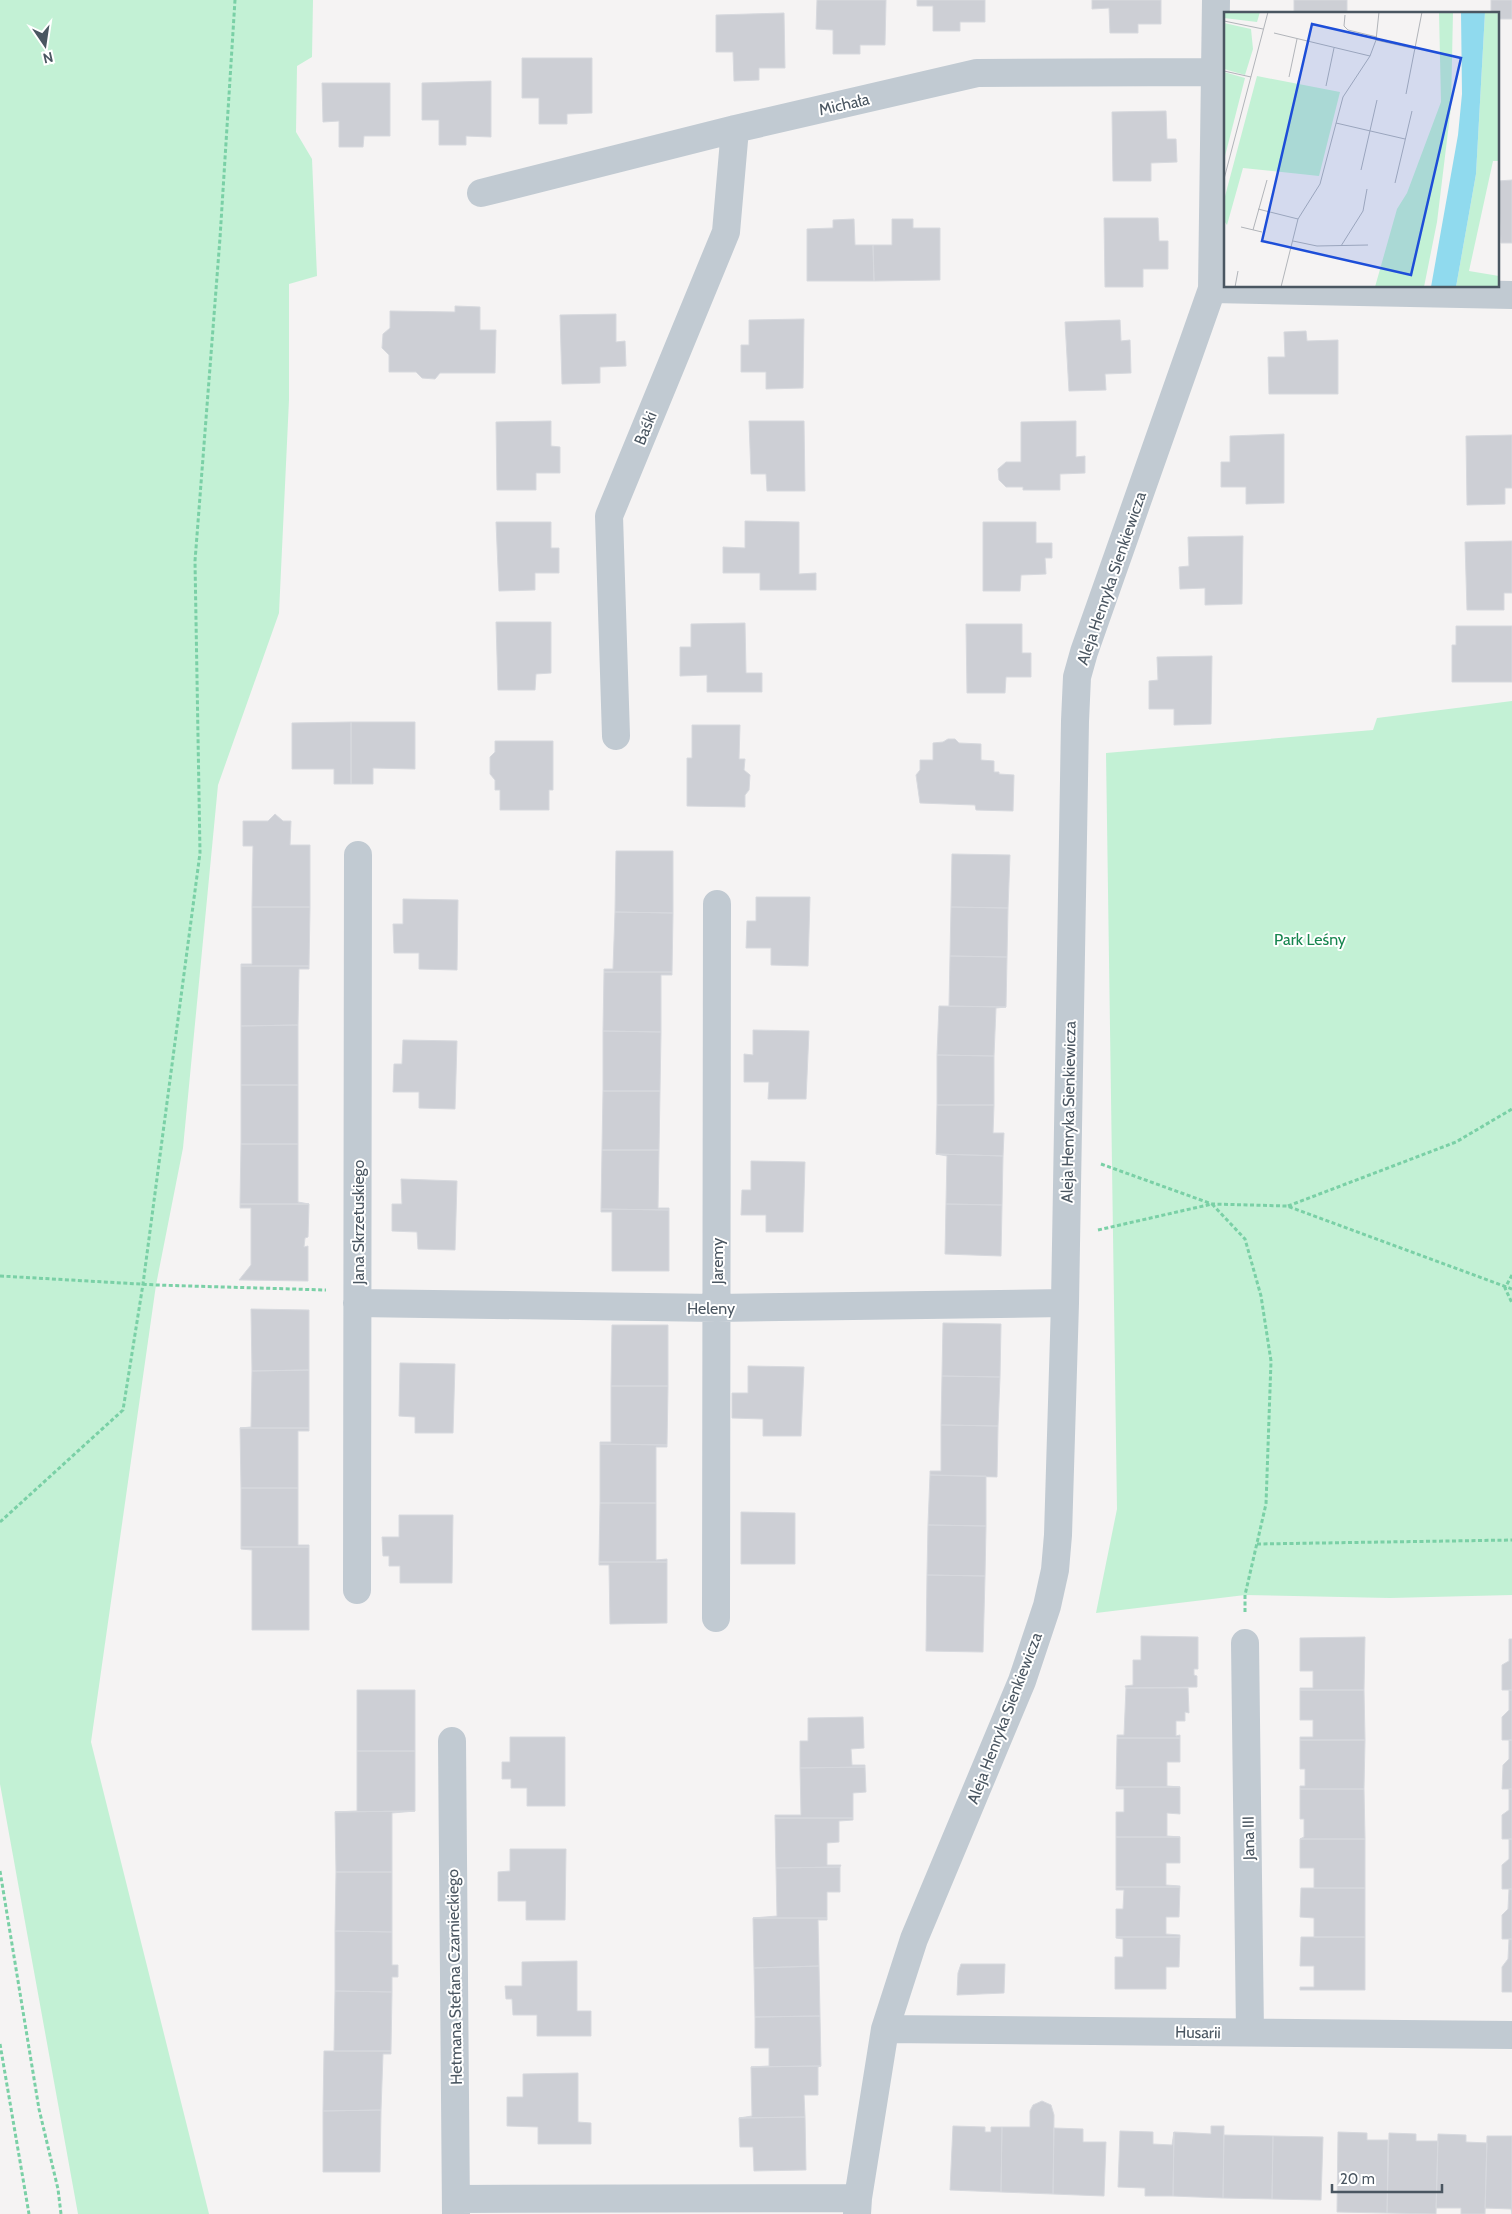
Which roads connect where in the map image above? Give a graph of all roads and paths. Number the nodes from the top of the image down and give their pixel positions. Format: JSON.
{"nodes":[{"id":1,"x":235,"y":0,"type":"edge"},
{"id":2,"x":1216,"y":0,"type":"edge"},
{"id":3,"x":1214,"y":72,"type":"junction"},
{"id":4,"x":735,"y":129,"type":"junction"},
{"id":5,"x":481,"y":194,"type":"dead end"},
{"id":6,"x":1212,"y":289,"type":"junction"},
{"id":7,"x":1512,"y":295,"type":"edge"},
{"id":8,"x":616,"y":736,"type":"dead end"},
{"id":9,"x":358,"y":855,"type":"dead end"},
{"id":10,"x":717,"y":904,"type":"dead end"},
{"id":11,"x":1512,"y":1109,"type":"edge"},
{"id":12,"x":1067,"y":1152,"type":"junction"},
{"id":13,"x":1212,"y":1204,"type":"junction"},
{"id":14,"x":1287,"y":1206,"type":"junction"},
{"id":15,"x":1066,"y":1238,"type":"junction"},
{"id":16,"x":1512,"y":1274,"type":"edge"},
{"id":17,"x":0,"y":1276,"type":"edge"},
{"id":18,"x":143,"y":1284,"type":"junction"},
{"id":19,"x":1505,"y":1288,"type":"junction"},
{"id":20,"x":1512,"y":1289,"type":"edge"},
{"id":21,"x":358,"y":1303,"type":"junction"},
{"id":22,"x":1065,"y":1303,"type":"junction"},
{"id":23,"x":1512,"y":1303,"type":"edge"},
{"id":24,"x":717,"y":1308,"type":"junction"},
{"id":25,"x":0,"y":1522,"type":"edge"},
{"id":26,"x":1512,"y":1540,"type":"edge"},
{"id":27,"x":1257,"y":1544,"type":"junction"},
{"id":28,"x":357,"y":1590,"type":"dead end"},
{"id":29,"x":716,"y":1618,"type":"dead end"},
{"id":30,"x":1246,"y":1643,"type":"joint"},
{"id":31,"x":452,"y":1740,"type":"dead end"},
{"id":32,"x":0,"y":1871,"type":"edge"},
{"id":33,"x":885,"y":2029,"type":"junction"},
{"id":34,"x":1250,"y":2032,"type":"junction"},
{"id":35,"x":1512,"y":2035,"type":"edge"},
{"id":36,"x":0,"y":2044,"type":"edge"},
{"id":37,"x":858,"y":2206,"type":"edge"},
{"id":38,"x":456,"y":2207,"type":"edge"},
{"id":39,"x":29,"y":2214,"type":"edge"},
{"id":40,"x":61,"y":2214,"type":"edge"}],
"edges":[{"from":1,"to":18,"type":"path"},
{"from":2,"to":3,"type":"street","name":"Aleja Henryka Sienkiewicza"},
{"from":3,"to":4,"type":"street","name":"Michała"},
{"from":3,"to":6,"type":"street","name":"Aleja Henryka Sienkiewicza"},
{"from":4,"to":5,"type":"street","name":"Michała"},
{"from":4,"to":8,"type":"street","name":"Baśki"},
{"from":6,"to":7,"type":"street"},
{"from":6,"to":12,"type":"street","name":"Aleja Henryka Sienkiewicza"},
{"from":9,"to":21,"type":"street","name":"Jana Skrzetuskiego"},
{"from":10,"to":24,"type":"street","name":"Jaremy"},
{"from":11,"to":14,"type":"path"},
{"from":12,"to":13,"type":"path"},
{"from":12,"to":15,"type":"street","name":"Aleja Henryka Sienkiewicza"},
{"from":13,"to":14,"type":"path"},
{"from":13,"to":15,"type":"path"},
{"from":13,"to":27,"type":"path"},
{"from":14,"to":19,"type":"path"},
{"from":15,"to":22,"type":"street","name":"Aleja Henryka Sienkiewicza"},
{"from":16,"to":19,"type":"path"},
{"from":17,"to":18,"type":"path"},
{"from":18,"to":21,"type":"path"},
{"from":18,"to":25,"type":"path"},
{"from":19,"to":20,"type":"path"},
{"from":19,"to":23,"type":"path"},
{"from":21,"to":24,"type":"street","name":"Heleny"},
{"from":21,"to":28,"type":"street","name":"Jana Skrzetuskiego"},
{"from":22,"to":24,"type":"street","name":"Heleny"},
{"from":22,"to":33,"type":"street","name":"Aleja Henryka Sienkiewicza"},
{"from":24,"to":29,"type":"street","name":"Jaremy"},
{"from":26,"to":27,"type":"path"},
{"from":27,"to":30,"type":"path"},
{"from":30,"to":34,"type":"street","name":"Jana III"},
{"from":31,"to":38,"type":"street","name":"Hetmana Stefana Czarnieckiego"},
{"from":32,"to":40,"type":"path"},
{"from":33,"to":34,"type":"street","name":"Husarii"},
{"from":33,"to":37,"type":"street","name":"Aleja Henryka Sienkiewicza"},
{"from":34,"to":35,"type":"street","name":"Husarii"},
{"from":36,"to":39,"type":"path"},
{"from":37,"to":38,"type":"street"}]}
